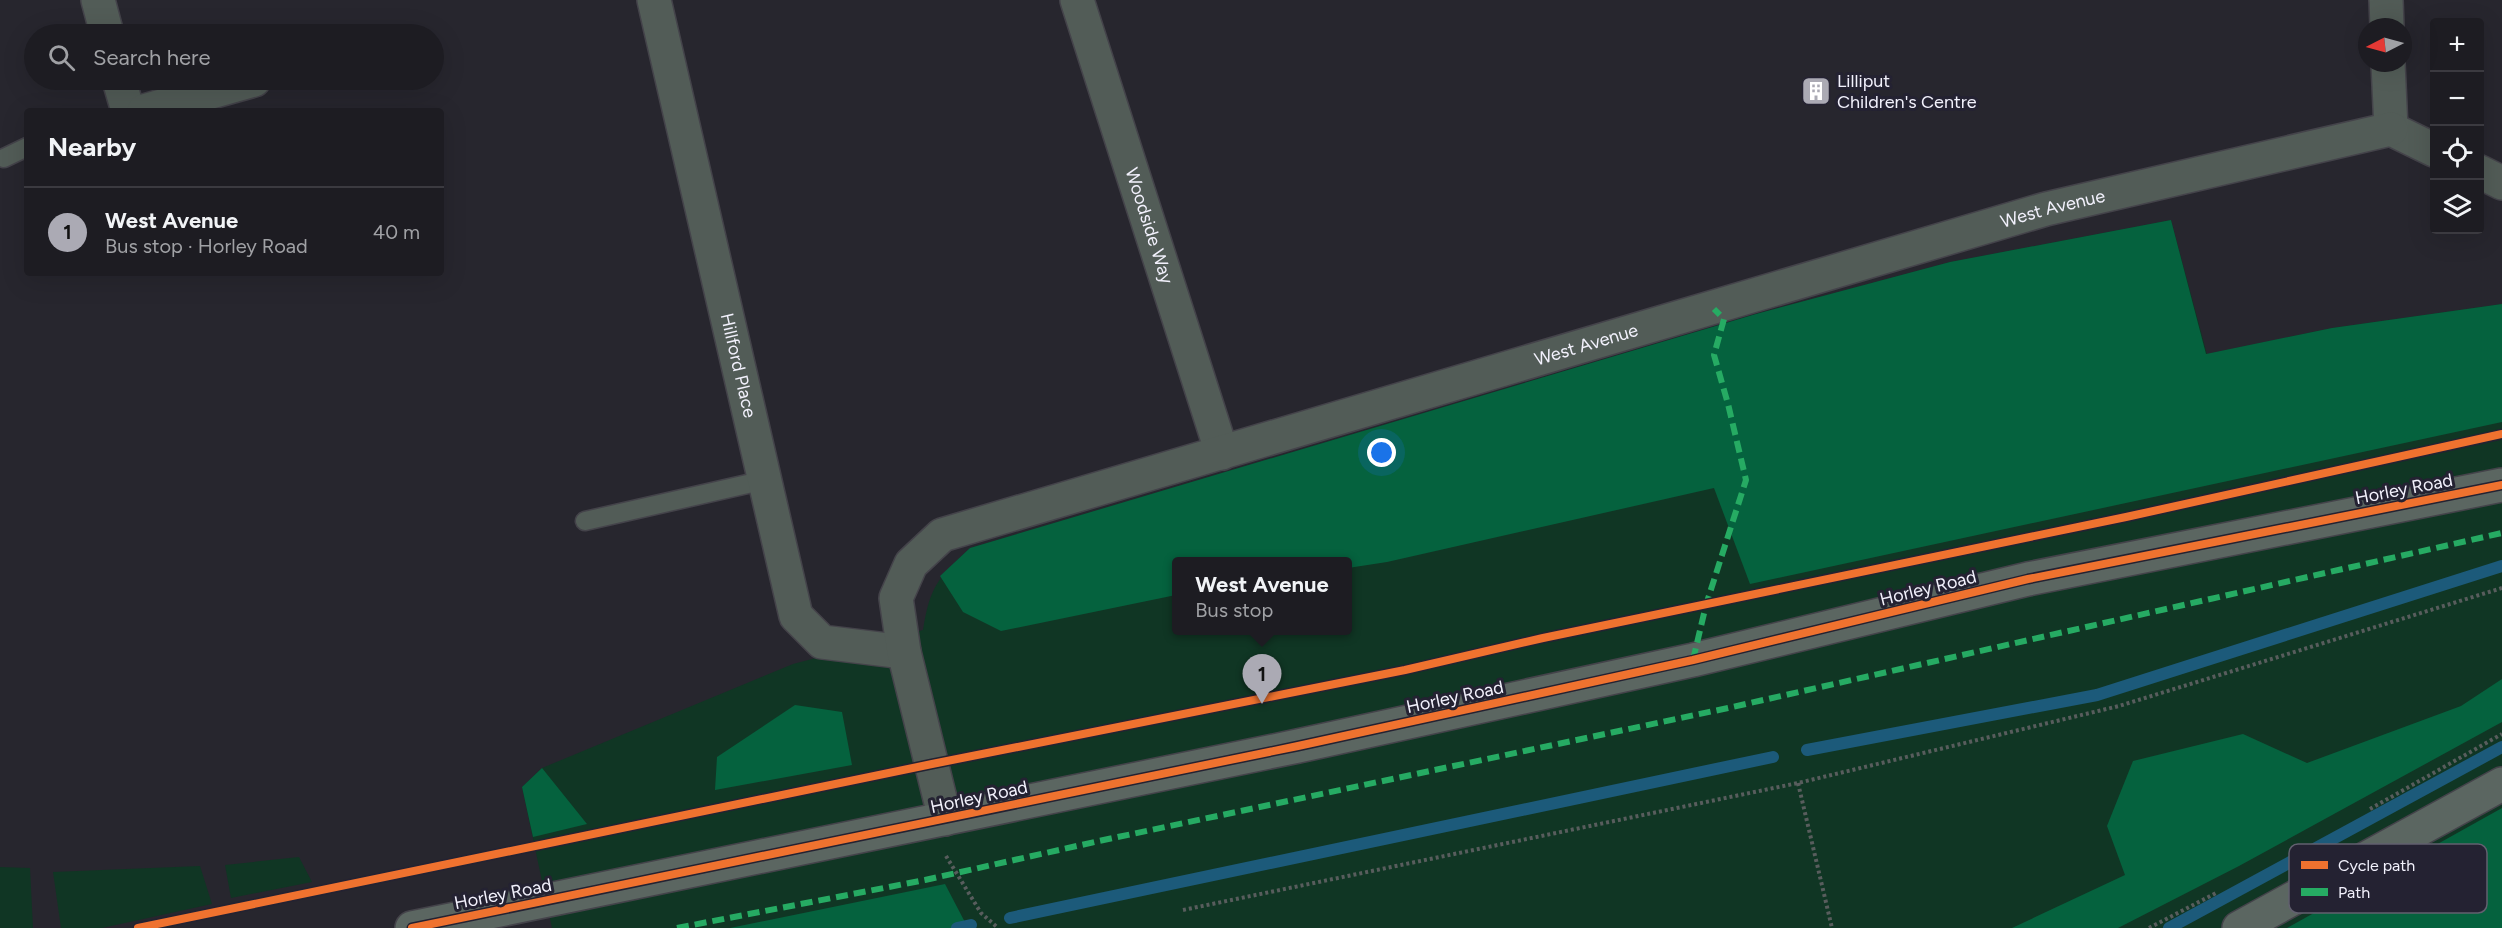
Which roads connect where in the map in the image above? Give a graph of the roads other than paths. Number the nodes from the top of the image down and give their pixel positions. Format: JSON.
{"nodes":[{"id":1,"x":98,"y":0,"type":"edge"},
{"id":2,"x":654,"y":0,"type":"edge"},
{"id":3,"x":1077,"y":0,"type":"edge"},
{"id":4,"x":2386,"y":0,"type":"edge"},
{"id":5,"x":2387,"y":18,"type":"edge"},
{"id":6,"x":104,"y":24,"type":"edge"},
{"id":7,"x":2388,"y":72,"type":"edge"},
{"id":8,"x":122,"y":90,"type":"edge"},
{"id":9,"x":219,"y":90,"type":"edge"},
{"id":10,"x":127,"y":108,"type":"edge"},
{"id":11,"x":155,"y":108,"type":"edge"},
{"id":12,"x":2391,"y":129,"type":"junction"},
{"id":13,"x":24,"y":148,"type":"edge"},
{"id":14,"x":2430,"y":148,"type":"edge"},
{"id":15,"x":4,"y":158,"type":"dead end"},
{"id":16,"x":2484,"y":174,"type":"edge"},
{"id":17,"x":2502,"y":183,"type":"edge"},
{"id":18,"x":1222,"y":453,"type":"junction"},
{"id":19,"x":765,"y":480,"type":"junction"},
{"id":20,"x":2502,"y":485,"type":"edge"},
{"id":21,"x":585,"y":521,"type":"dead end"},
{"id":22,"x":904,"y":652,"type":"junction"},
{"id":23,"x":2502,"y":784,"type":"edge"},
{"id":24,"x":935,"y":821,"type":"junction"},
{"id":25,"x":2392,"y":844,"type":"edge"},
{"id":26,"x":2289,"y":901,"type":"edge"},
{"id":27,"x":412,"y":928,"type":"edge"},
{"id":28,"x":2239,"y":928,"type":"edge"}],
"edges":[{"from":1,"to":6,"type":"street"},
{"from":2,"to":19,"type":"street","name":"Hillford Place"},
{"from":3,"to":18,"type":"street","name":"Woodside Way"},
{"from":4,"to":5,"type":"street"},
{"from":7,"to":12,"type":"street"},
{"from":8,"to":10,"type":"street"},
{"from":9,"to":11,"type":"street"},
{"from":12,"to":14,"type":"street"},
{"from":12,"to":18,"type":"street","name":"West Avenue"},
{"from":13,"to":15,"type":"lane"},
{"from":16,"to":17,"type":"street"},
{"from":18,"to":22,"type":"street","name":"West Avenue"},
{"from":19,"to":21,"type":"lane"},
{"from":19,"to":22,"type":"street","name":"Hillford Place"},
{"from":20,"to":24,"type":"main road","name":"Horley Road"},
{"from":22,"to":24,"type":"street","name":"West Avenue"},
{"from":23,"to":25,"type":"main road"},
{"from":24,"to":27,"type":"main road","name":"Horley Road"},
{"from":26,"to":28,"type":"main road"}]}
